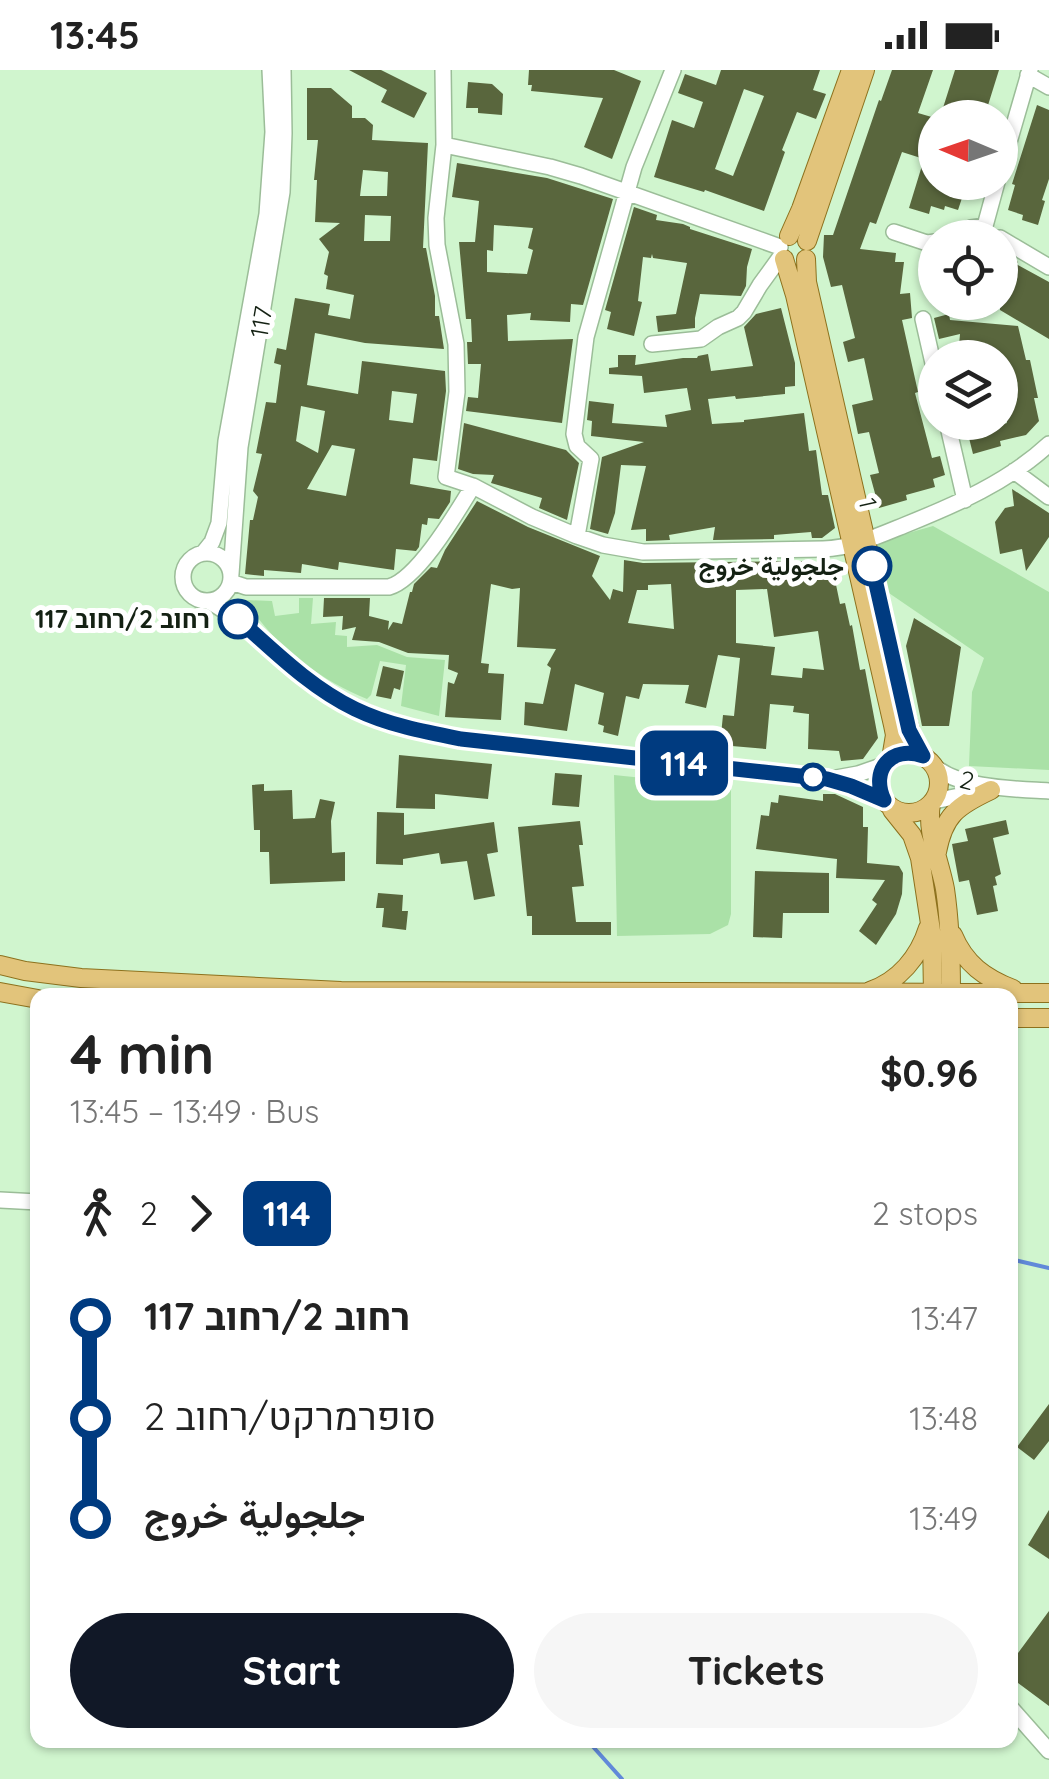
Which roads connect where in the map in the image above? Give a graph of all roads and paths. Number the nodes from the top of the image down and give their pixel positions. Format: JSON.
{"nodes":[{"id":1,"x":270,"y":70,"type":"edge"},
{"id":2,"x":282,"y":70,"type":"edge"},
{"id":3,"x":443,"y":70,"type":"edge"},
{"id":4,"x":673,"y":70,"type":"edge"},
{"id":5,"x":850,"y":70,"type":"edge"},
{"id":6,"x":865,"y":70,"type":"edge"},
{"id":7,"x":1029,"y":72,"type":"edge"},
{"id":8,"x":1049,"y":86,"type":"edge"},
{"id":9,"x":1018,"y":111,"type":"edge"},
{"id":10,"x":444,"y":145,"type":"junction"},
{"id":11,"x":627,"y":192,"type":"junction"},
{"id":12,"x":894,"y":232,"type":"dead end"},
{"id":13,"x":918,"y":240,"type":"edge"},
{"id":14,"x":1018,"y":249,"type":"edge"},
{"id":15,"x":791,"y":250,"type":"junction"},
{"id":16,"x":1049,"y":267,"type":"edge"},
{"id":17,"x":652,"y":344,"type":"dead end"},
{"id":18,"x":951,"y":440,"type":"edge"},
{"id":19,"x":1049,"y":444,"type":"edge"},
{"id":20,"x":1014,"y":471,"type":"junction"},
{"id":21,"x":473,"y":486,"type":"junction"},
{"id":22,"x":1049,"y":497,"type":"edge"},
{"id":23,"x":965,"y":500,"type":"junction"},
{"id":24,"x":577,"y":536,"type":"junction"},
{"id":25,"x":859,"y":543,"type":"junction"},
{"id":26,"x":204,"y":552,"type":"junction"},
{"id":27,"x":230,"y":582,"type":"junction"},
{"id":28,"x":208,"y":601,"type":"junction"},
{"id":29,"x":248,"y":628,"type":"junction"},
{"id":30,"x":928,"y":761,"type":"junction"},
{"id":31,"x":888,"y":762,"type":"junction"},
{"id":32,"x":827,"y":779,"type":"junction"},
{"id":33,"x":997,"y":790,"type":"junction"},
{"id":34,"x":1049,"y":791,"type":"edge"},
{"id":35,"x":933,"y":803,"type":"junction"},
{"id":36,"x":888,"y":805,"type":"junction"},
{"id":37,"x":937,"y":853,"type":"junction"},
{"id":38,"x":930,"y":918,"type":"junction"},
{"id":39,"x":950,"y":924,"type":"junction"},
{"id":40,"x":0,"y":965,"type":"edge"},
{"id":41,"x":267,"y":988,"type":"edge"},
{"id":42,"x":877,"y":988,"type":"edge"},
{"id":43,"x":940,"y":988,"type":"edge"},
{"id":44,"x":942,"y":988,"type":"edge"},
{"id":45,"x":1009,"y":988,"type":"edge"},
{"id":46,"x":1018,"y":991,"type":"edge"},
{"id":47,"x":0,"y":992,"type":"edge"},
{"id":48,"x":1018,"y":993,"type":"edge"},
{"id":49,"x":1023,"y":993,"type":"junction"},
{"id":50,"x":1049,"y":993,"type":"edge"},
{"id":51,"x":30,"y":998,"type":"edge"},
{"id":52,"x":1018,"y":1018,"type":"edge"},
{"id":53,"x":1049,"y":1018,"type":"edge"},
{"id":54,"x":0,"y":1200,"type":"edge"},
{"id":55,"x":30,"y":1202,"type":"edge"},
{"id":56,"x":1018,"y":1717,"type":"edge"},
{"id":57,"x":1049,"y":1751,"type":"edge"}],
"edges":[{"from":1,"to":26,"type":"street","name":"117"},
{"from":2,"to":27,"type":"street","name":"117"},
{"from":3,"to":10,"type":"street"},
{"from":4,"to":11,"type":"street"},
{"from":5,"to":15,"type":"main road"},
{"from":6,"to":15,"type":"main road"},
{"from":7,"to":8,"type":"street"},
{"from":7,"to":9,"type":"street"},
{"from":10,"to":11,"type":"street"},
{"from":10,"to":21,"type":"street"},
{"from":11,"to":15,"type":"street"},
{"from":11,"to":24,"type":"street"},
{"from":12,"to":13,"type":"street"},
{"from":14,"to":16,"type":"street"},
{"from":15,"to":17,"type":"street"},
{"from":15,"to":25,"type":"main road","name":"1"},
{"from":18,"to":23,"type":"street"},
{"from":19,"to":20,"type":"street"},
{"from":20,"to":22,"type":"street"},
{"from":20,"to":23,"type":"street"},
{"from":21,"to":24,"type":"street"},
{"from":21,"to":27,"type":"street"},
{"from":23,"to":25,"type":"street"},
{"from":24,"to":25,"type":"street"},
{"from":25,"to":30,"type":"main road","name":"1"},
{"from":25,"to":31,"type":"main road","name":"1"},
{"from":26,"to":27,"type":"street"},
{"from":26,"to":28,"type":"street"},
{"from":27,"to":28,"type":"street"},
{"from":27,"to":29,"type":"street"},
{"from":28,"to":29,"type":"street"},
{"from":29,"to":32,"type":"street"},
{"from":30,"to":31,"type":"main road"},
{"from":30,"to":33,"type":"street","name":"2"},
{"from":30,"to":35,"type":"main road"},
{"from":31,"to":32,"type":"street"},
{"from":31,"to":36,"type":"main road"},
{"from":32,"to":36,"type":"street"},
{"from":33,"to":34,"type":"street","name":"2"},
{"from":33,"to":35,"type":"street","name":"2"},
{"from":33,"to":37,"type":"main road"},
{"from":35,"to":36,"type":"main road"},
{"from":35,"to":37,"type":"main road"},
{"from":36,"to":38,"type":"main road"},
{"from":37,"to":39,"type":"main road"},
{"from":38,"to":42,"type":"main road"},
{"from":38,"to":43,"type":"main road"},
{"from":39,"to":44,"type":"main road"},
{"from":39,"to":45,"type":"main road"},
{"from":40,"to":41,"type":"main road"},
{"from":46,"to":49,"type":"main road"},
{"from":47,"to":51,"type":"main road"},
{"from":48,"to":49,"type":"main road"},
{"from":49,"to":50,"type":"main road"},
{"from":52,"to":53,"type":"main road"},
{"from":54,"to":55,"type":"street"},
{"from":56,"to":57,"type":"street"}]}
